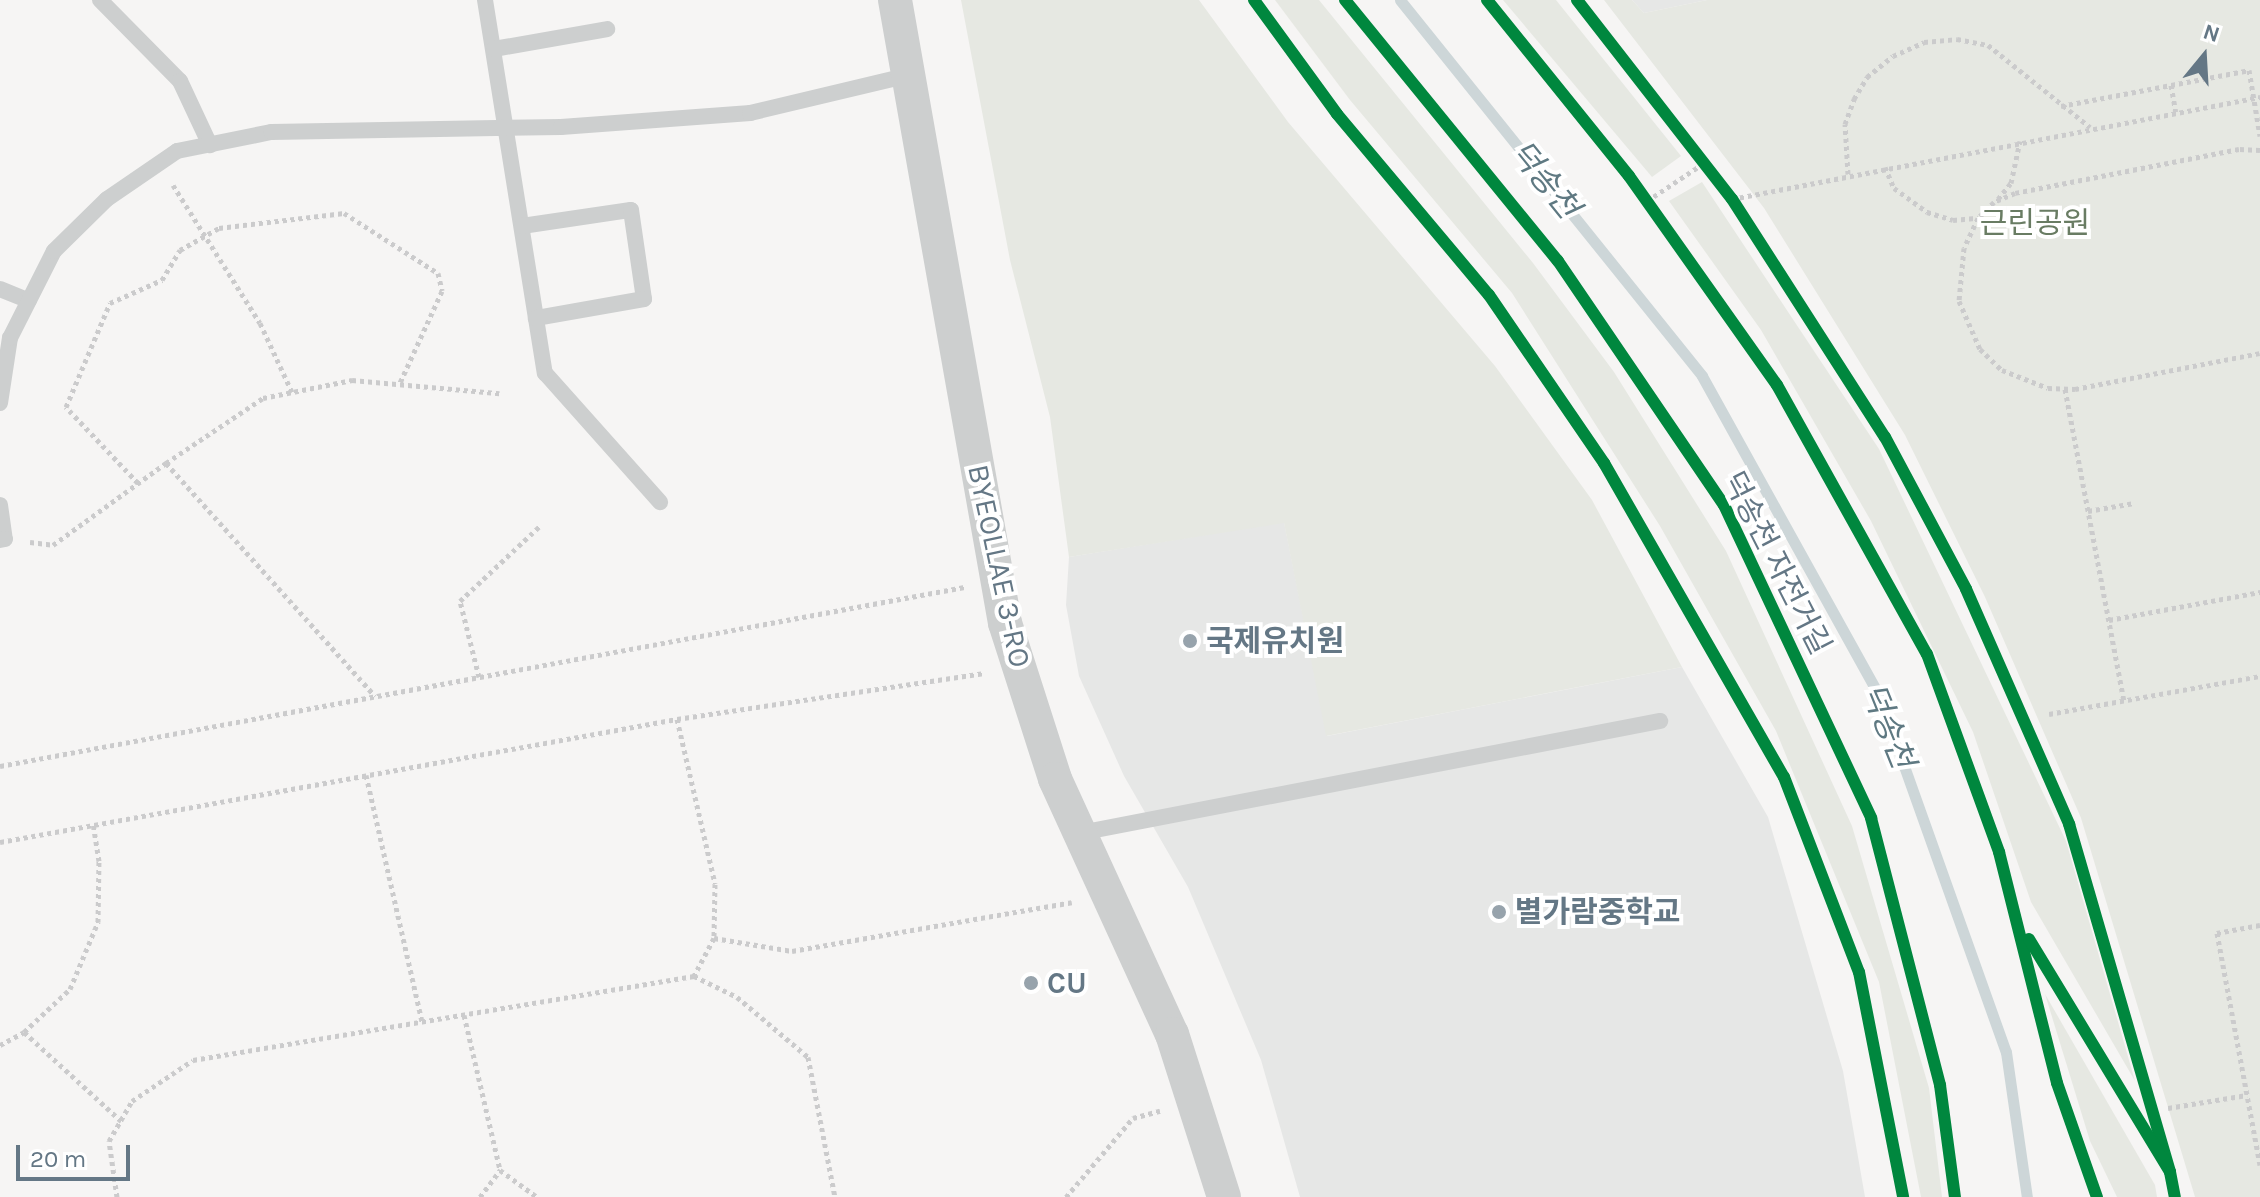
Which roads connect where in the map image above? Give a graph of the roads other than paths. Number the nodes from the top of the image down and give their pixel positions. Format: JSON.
{"nodes":[{"id":1,"x":100,"y":0,"type":"edge"},
{"id":2,"x":485,"y":0,"type":"edge"},
{"id":3,"x":895,"y":0,"type":"edge"},
{"id":4,"x":607,"y":29,"type":"dead end"},
{"id":5,"x":494,"y":49,"type":"junction"},
{"id":6,"x":909,"y":75,"type":"junction"},
{"id":7,"x":508,"y":127,"type":"junction"},
{"id":8,"x":210,"y":145,"type":"junction"},
{"id":9,"x":522,"y":226,"type":"junction"},
{"id":10,"x":0,"y":289,"type":"edge"},
{"id":11,"x":29,"y":301,"type":"junction"},
{"id":12,"x":536,"y":318,"type":"junction"},
{"id":13,"x":0,"y":403,"type":"edge"},
{"id":14,"x":660,"y":502,"type":"dead end"},
{"id":15,"x":0,"y":505,"type":"edge"},
{"id":16,"x":3,"y":540,"type":"edge"},
{"id":17,"x":1660,"y":721,"type":"dead end"},
{"id":18,"x":1080,"y":833,"type":"junction"},
{"id":19,"x":1224,"y":1197,"type":"edge"}],
"edges":[{"from":1,"to":8,"type":"lane"},
{"from":2,"to":5,"type":"lane"},
{"from":3,"to":6,"type":"street","name":"BYEOLLAE 3-RO"},
{"from":4,"to":5,"type":"lane"},
{"from":5,"to":7,"type":"lane"},
{"from":6,"to":7,"type":"lane"},
{"from":6,"to":18,"type":"street","name":"BYEOLLAE 3-RO"},
{"from":7,"to":8,"type":"lane"},
{"from":7,"to":9,"type":"lane"},
{"from":8,"to":11,"type":"lane"},
{"from":9,"to":12,"type":"lane"},
{"from":9,"to":12,"type":"lane"},
{"from":10,"to":11,"type":"lane"},
{"from":11,"to":13,"type":"lane"},
{"from":12,"to":14,"type":"lane"},
{"from":15,"to":16,"type":"lane"},
{"from":17,"to":18,"type":"lane"},
{"from":18,"to":19,"type":"street","name":"BYEOLLAE 3-RO"}]}
